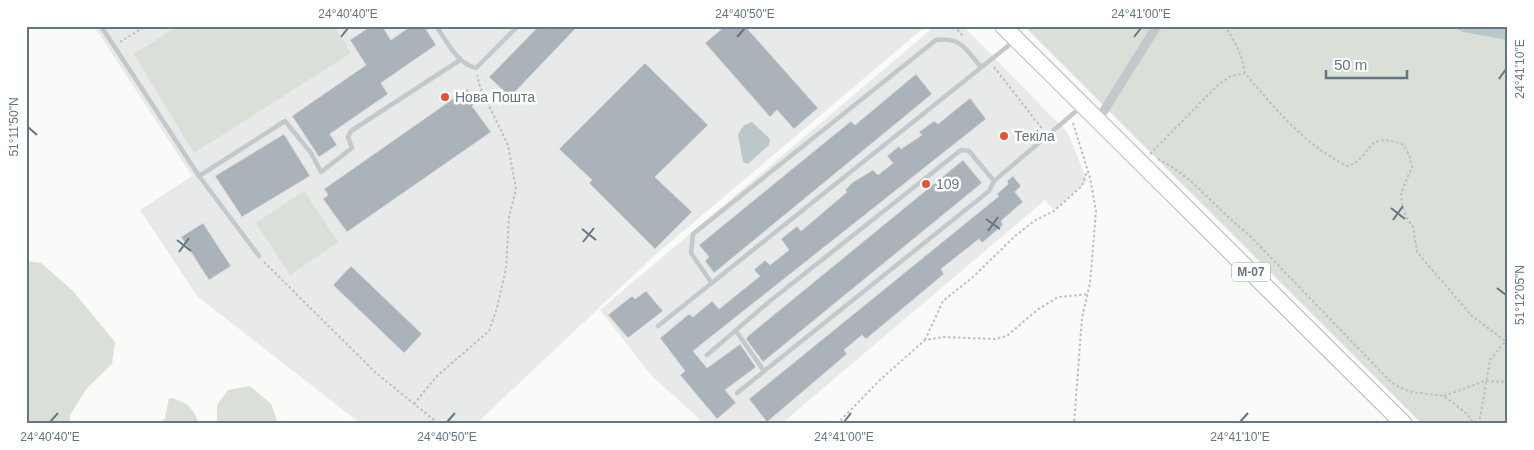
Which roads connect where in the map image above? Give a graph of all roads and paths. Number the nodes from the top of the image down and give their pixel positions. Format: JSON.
{"nodes":[{"id":1,"x":101,"y":26,"type":"edge"},
{"id":2,"x":146,"y":26,"type":"edge"},
{"id":3,"x":436,"y":26,"type":"edge"},
{"id":4,"x":518,"y":26,"type":"edge"},
{"id":5,"x":954,"y":26,"type":"edge"},
{"id":6,"x":1004,"y":26,"type":"edge"},
{"id":7,"x":1158,"y":26,"type":"edge"},
{"id":8,"x":1224,"y":26,"type":"edge"},
{"id":9,"x":968,"y":40,"type":"dead end"},
{"id":10,"x":1016,"y":40,"type":"junction"},
{"id":11,"x":114,"y":46,"type":"junction"},
{"id":12,"x":460,"y":60,"type":"junction"},
{"id":13,"x":989,"y":61,"type":"junction"},
{"id":14,"x":981,"y":67,"type":"junction"},
{"id":15,"x":476,"y":68,"type":"junction"},
{"id":16,"x":1245,"y":73,"type":"junction"},
{"id":17,"x":1083,"y":105,"type":"junction"},
{"id":18,"x":1071,"y":116,"type":"junction"},
{"id":19,"x":1098,"y":120,"type":"junction"},
{"id":20,"x":1048,"y":136,"type":"junction"},
{"id":21,"x":1145,"y":159,"type":"junction"},
{"id":22,"x":1087,"y":171,"type":"junction"},
{"id":23,"x":199,"y":176,"type":"junction"},
{"id":24,"x":994,"y":181,"type":"junction"},
{"id":25,"x":259,"y":256,"type":"joint"},
{"id":26,"x":711,"y":282,"type":"junction"},
{"id":27,"x":1088,"y":294,"type":"junction"},
{"id":28,"x":658,"y":326,"type":"dead end"},
{"id":29,"x":736,"y":331,"type":"junction"},
{"id":30,"x":1508,"y":338,"type":"edge"},
{"id":31,"x":925,"y":340,"type":"junction"},
{"id":32,"x":1506,"y":342,"type":"edge"},
{"id":33,"x":707,"y":355,"type":"dead end"},
{"id":34,"x":764,"y":371,"type":"junction"},
{"id":35,"x":1485,"y":381,"type":"junction"},
{"id":36,"x":1508,"y":382,"type":"edge"},
{"id":37,"x":737,"y":392,"type":"dead end"},
{"id":38,"x":1444,"y":396,"type":"junction"},
{"id":39,"x":414,"y":404,"type":"junction"},
{"id":40,"x":439,"y":424,"type":"edge"},
{"id":41,"x":837,"y":424,"type":"edge"},
{"id":42,"x":1074,"y":424,"type":"edge"},
{"id":43,"x":1404,"y":424,"type":"edge"},
{"id":44,"x":1474,"y":424,"type":"edge"},
{"id":45,"x":1479,"y":424,"type":"edge"}],
"edges":[{"from":1,"to":11,"type":"lane"},
{"from":2,"to":11,"type":"path"},
{"from":3,"to":12,"type":"lane"},
{"from":4,"to":15,"type":"lane"},
{"from":5,"to":9,"type":"path"},
{"from":6,"to":10,"type":"highway","number":"М-07"},
{"from":7,"to":19,"type":"street"},
{"from":8,"to":16,"type":"path"},
{"from":10,"to":13,"type":"lane"},
{"from":10,"to":17,"type":"highway","number":"М-07"},
{"from":11,"to":23,"type":"lane"},
{"from":12,"to":15,"type":"lane"},
{"from":12,"to":23,"type":"lane"},
{"from":13,"to":14,"type":"lane"},
{"from":13,"to":20,"type":"path"},
{"from":14,"to":26,"type":"lane"},
{"from":14,"to":26,"type":"lane"},
{"from":15,"to":39,"type":"path"},
{"from":16,"to":21,"type":"path"},
{"from":16,"to":32,"type":"path"},
{"from":17,"to":18,"type":"lane"},
{"from":17,"to":19,"type":"highway","number":"М-07"},
{"from":18,"to":20,"type":"lane"},
{"from":18,"to":22,"type":"path"},
{"from":19,"to":21,"type":"highway","number":"М-07"},
{"from":20,"to":24,"type":"lane"},
{"from":21,"to":38,"type":"path"},
{"from":21,"to":43,"type":"highway","number":"М-07"},
{"from":22,"to":27,"type":"path"},
{"from":22,"to":31,"type":"path"},
{"from":23,"to":25,"type":"lane"},
{"from":24,"to":29,"type":"lane"},
{"from":24,"to":34,"type":"lane"},
{"from":25,"to":39,"type":"path"},
{"from":26,"to":28,"type":"lane"},
{"from":27,"to":31,"type":"path"},
{"from":27,"to":42,"type":"path"},
{"from":29,"to":33,"type":"lane"},
{"from":29,"to":34,"type":"lane"},
{"from":30,"to":32,"type":"path"},
{"from":31,"to":41,"type":"path"},
{"from":32,"to":35,"type":"path"},
{"from":34,"to":37,"type":"lane"},
{"from":35,"to":36,"type":"path"},
{"from":35,"to":38,"type":"path"},
{"from":35,"to":45,"type":"path"},
{"from":38,"to":44,"type":"path"},
{"from":39,"to":40,"type":"path"}]}
